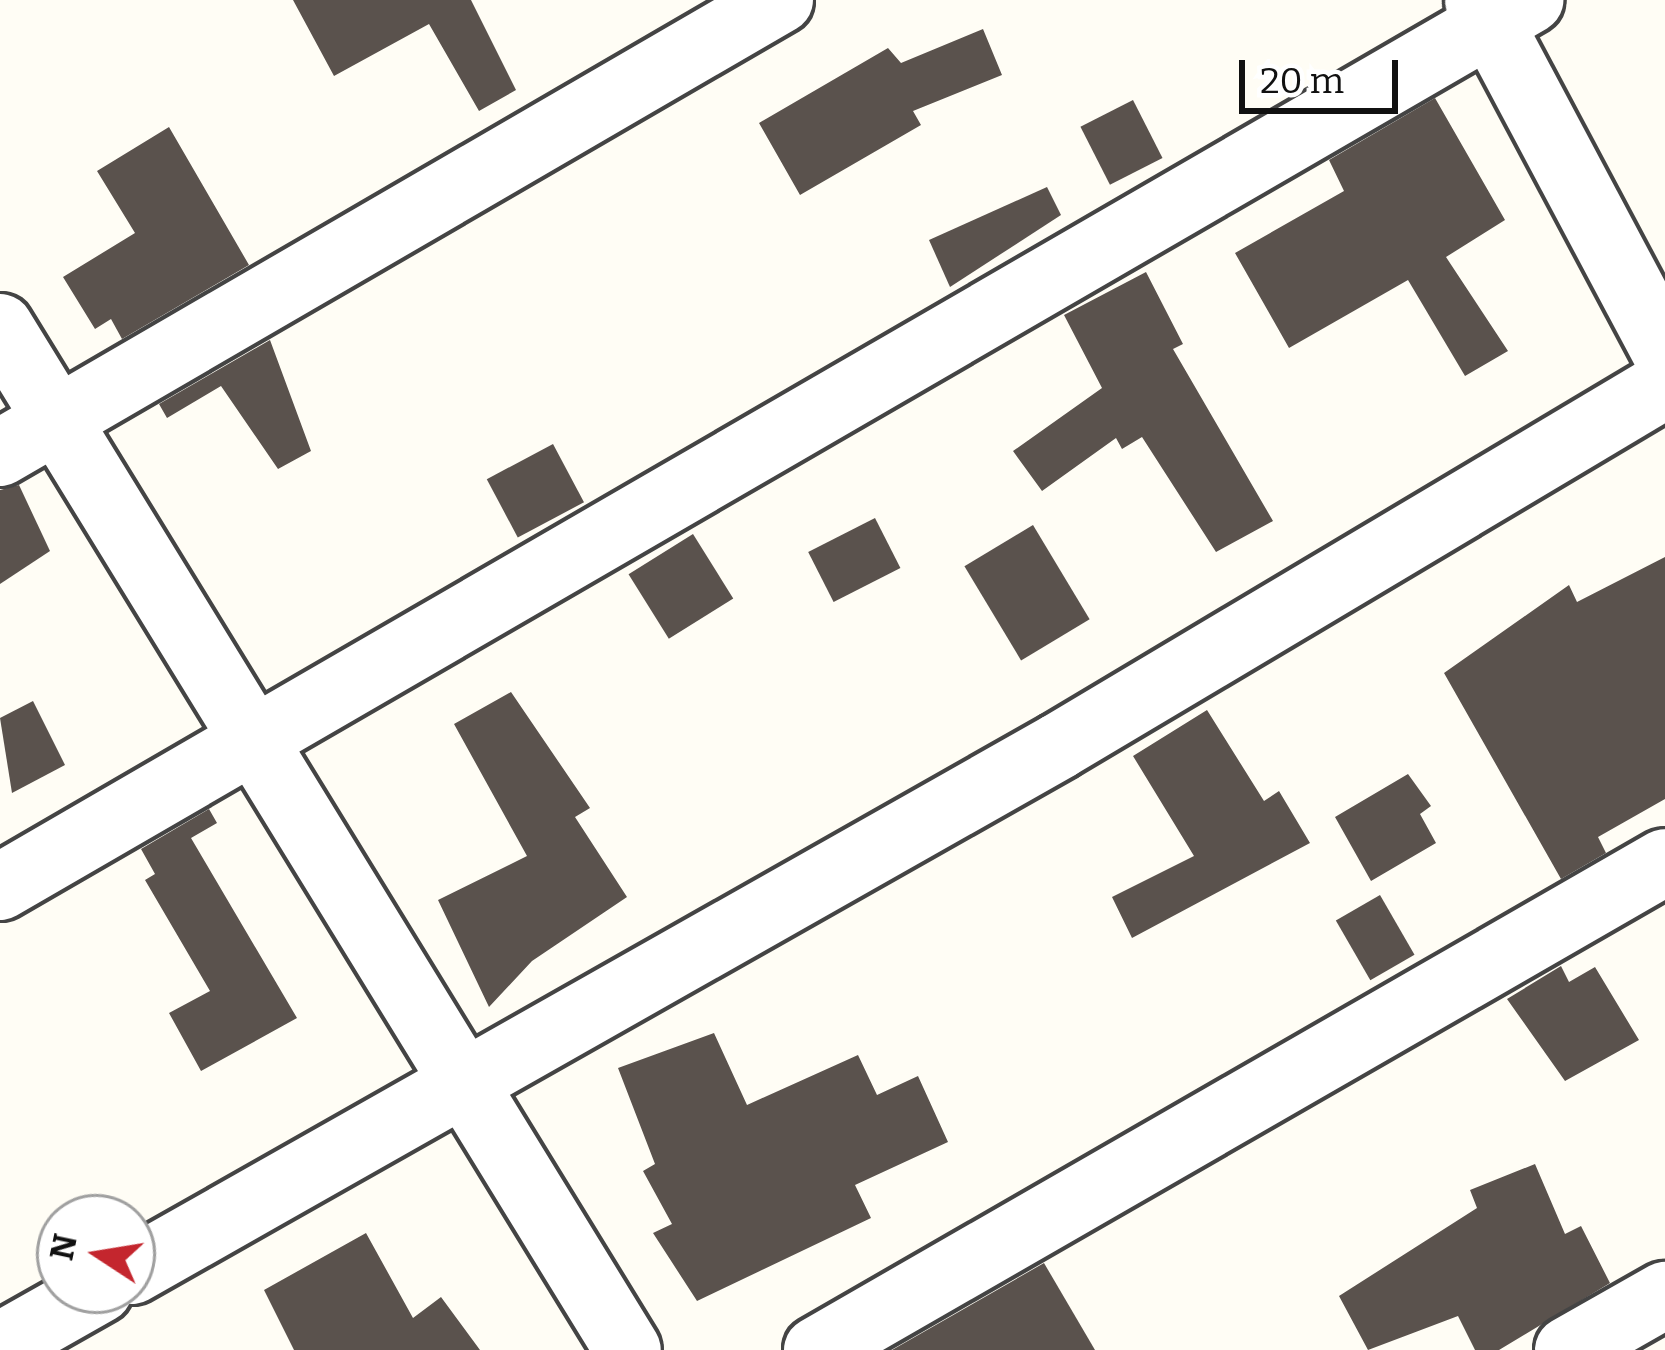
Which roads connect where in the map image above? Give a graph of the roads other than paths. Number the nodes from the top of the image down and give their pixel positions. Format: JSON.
{"nodes":[{"id":1,"x":780,"y":0,"type":"edge"},
{"id":2,"x":1500,"y":7,"type":"edge"},
{"id":3,"x":0,"y":328,"type":"edge"},
{"id":4,"x":1665,"y":351,"type":"edge"},
{"id":5,"x":1665,"y":385,"type":"edge"},
{"id":6,"x":58,"y":419,"type":"junction"},
{"id":7,"x":0,"y":453,"type":"edge"},
{"id":8,"x":250,"y":743,"type":"junction"},
{"id":9,"x":1665,"y":862,"type":"edge"},
{"id":10,"x":0,"y":886,"type":"edge"},
{"id":11,"x":459,"y":1086,"type":"junction"},
{"id":12,"x":156,"y":1257,"type":"edge"},
{"id":13,"x":1665,"y":1295,"type":"edge"},
{"id":14,"x":57,"y":1314,"type":"edge"},
{"id":15,"x":0,"y":1346,"type":"edge"},
{"id":16,"x":628,"y":1350,"type":"edge"},
{"id":17,"x":817,"y":1350,"type":"edge"},
{"id":18,"x":1568,"y":1350,"type":"edge"}],
"edges":[{"from":1,"to":6,"type":"street"},
{"from":2,"to":4,"type":"street"},
{"from":2,"to":8,"type":"street"},
{"from":3,"to":6,"type":"street"},
{"from":5,"to":11,"type":"street"},
{"from":6,"to":7,"type":"street"},
{"from":6,"to":8,"type":"street"},
{"from":8,"to":10,"type":"street"},
{"from":8,"to":11,"type":"street"},
{"from":9,"to":17,"type":"street"},
{"from":11,"to":12,"type":"street"},
{"from":11,"to":16,"type":"street"},
{"from":13,"to":18,"type":"street"},
{"from":14,"to":15,"type":"street"}]}
